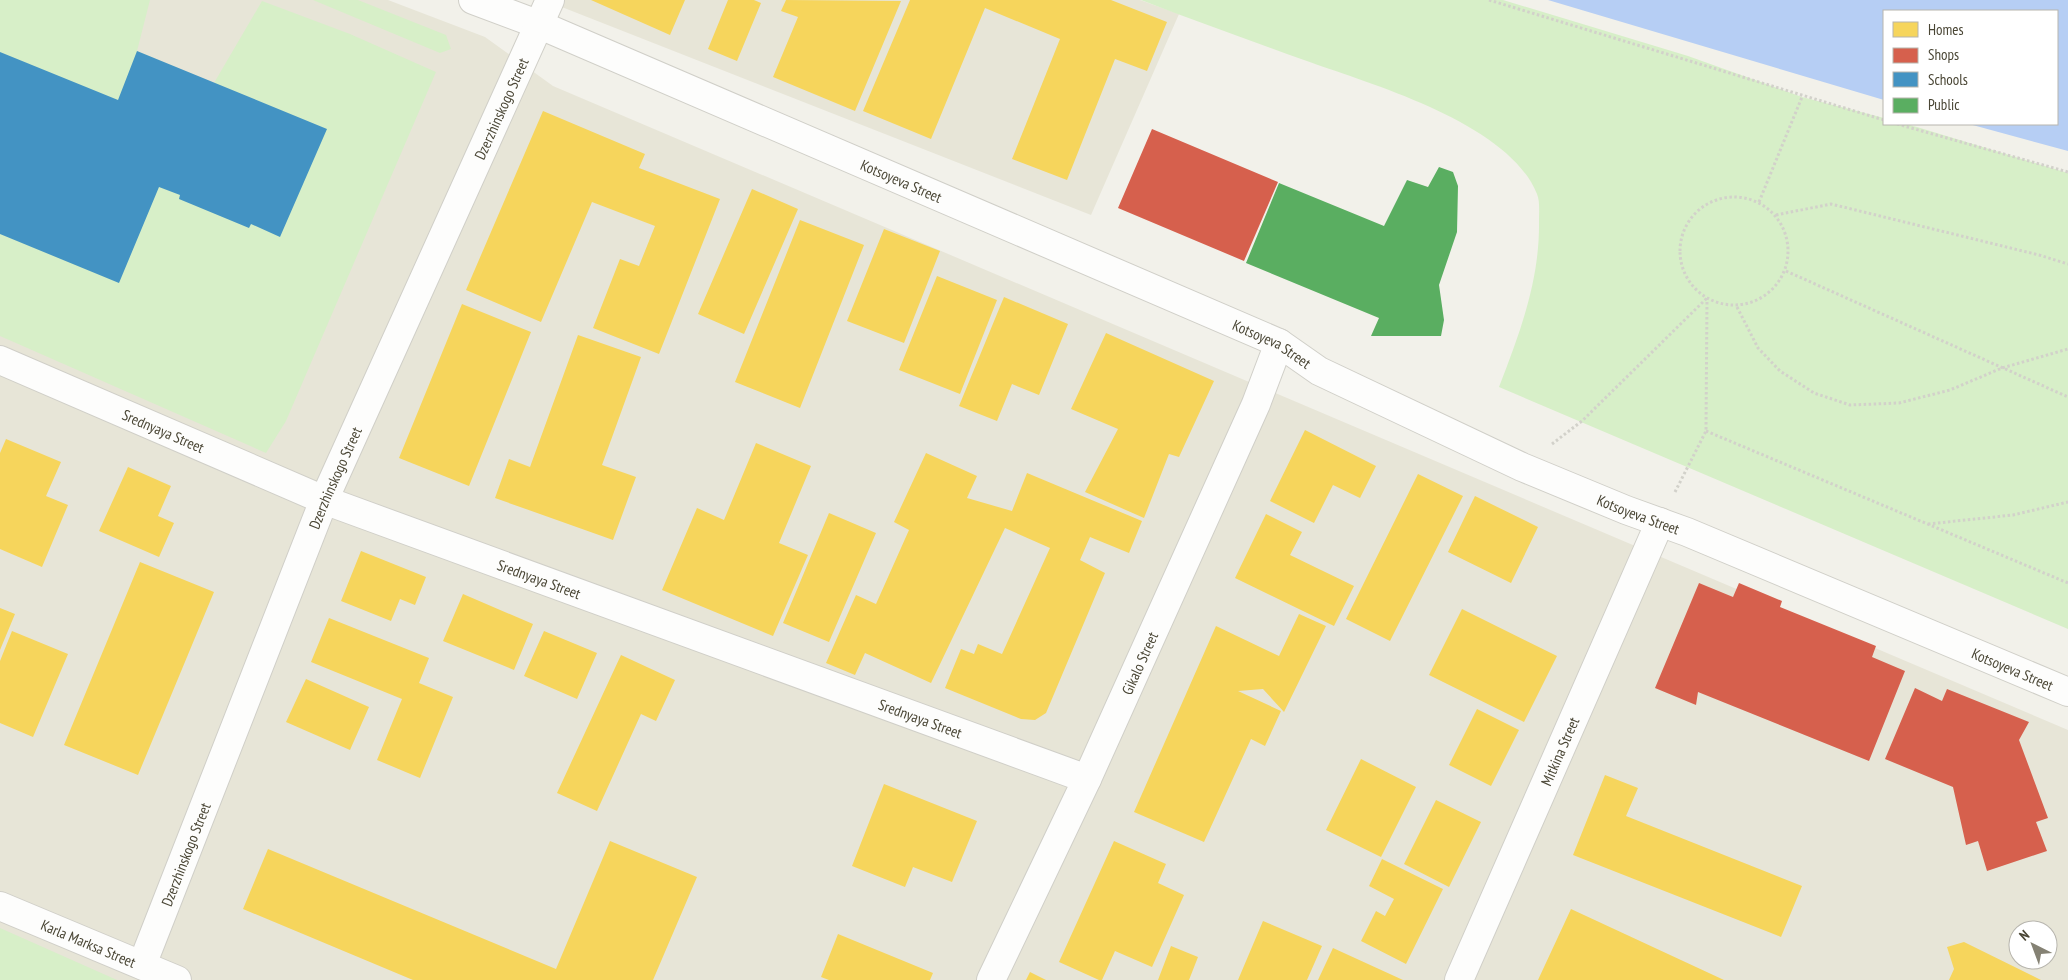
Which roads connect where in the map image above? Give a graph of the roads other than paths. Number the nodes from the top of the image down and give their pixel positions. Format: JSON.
{"nodes":[{"id":1,"x":473,"y":0,"type":"edge"},
{"id":2,"x":550,"y":0,"type":"edge"},
{"id":3,"x":540,"y":25,"type":"junction"},
{"id":4,"x":1279,"y":343,"type":"junction"},
{"id":5,"x":0,"y":360,"type":"edge"},
{"id":6,"x":324,"y":500,"type":"junction"},
{"id":7,"x":1660,"y":522,"type":"junction"},
{"id":8,"x":2068,"y":692,"type":"edge"},
{"id":9,"x":1087,"y":779,"type":"junction"},
{"id":10,"x":0,"y":906,"type":"edge"},
{"id":11,"x":142,"y":965,"type":"junction"},
{"id":12,"x":177,"y":980,"type":"edge"},
{"id":13,"x":991,"y":980,"type":"edge"},
{"id":14,"x":1459,"y":980,"type":"edge"}],
"edges":[{"from":1,"to":3,"type":"street","name":"Kotsoyeva Street"},
{"from":2,"to":3,"type":"street","name":"Dzerzhinskogo Street"},
{"from":3,"to":4,"type":"street","name":"Kotsoyeva Street"},
{"from":3,"to":6,"type":"street","name":"Dzerzhinskogo Street"},
{"from":4,"to":7,"type":"street","name":"Kotsoyeva Street"},
{"from":4,"to":9,"type":"street","name":"Gikalo Street"},
{"from":5,"to":6,"type":"street","name":"Srednyaya Street"},
{"from":6,"to":9,"type":"street","name":"Srednyaya Street"},
{"from":6,"to":11,"type":"street","name":"Dzerzhinskogo Street"},
{"from":7,"to":8,"type":"street","name":"Kotsoyeva Street"},
{"from":7,"to":14,"type":"street","name":"Mitkina Street"},
{"from":9,"to":13,"type":"street","name":"Gikalo Street"},
{"from":10,"to":11,"type":"street","name":"Karla Marksa Street"},
{"from":11,"to":12,"type":"street","name":"Karla Marksa Street"}]}
